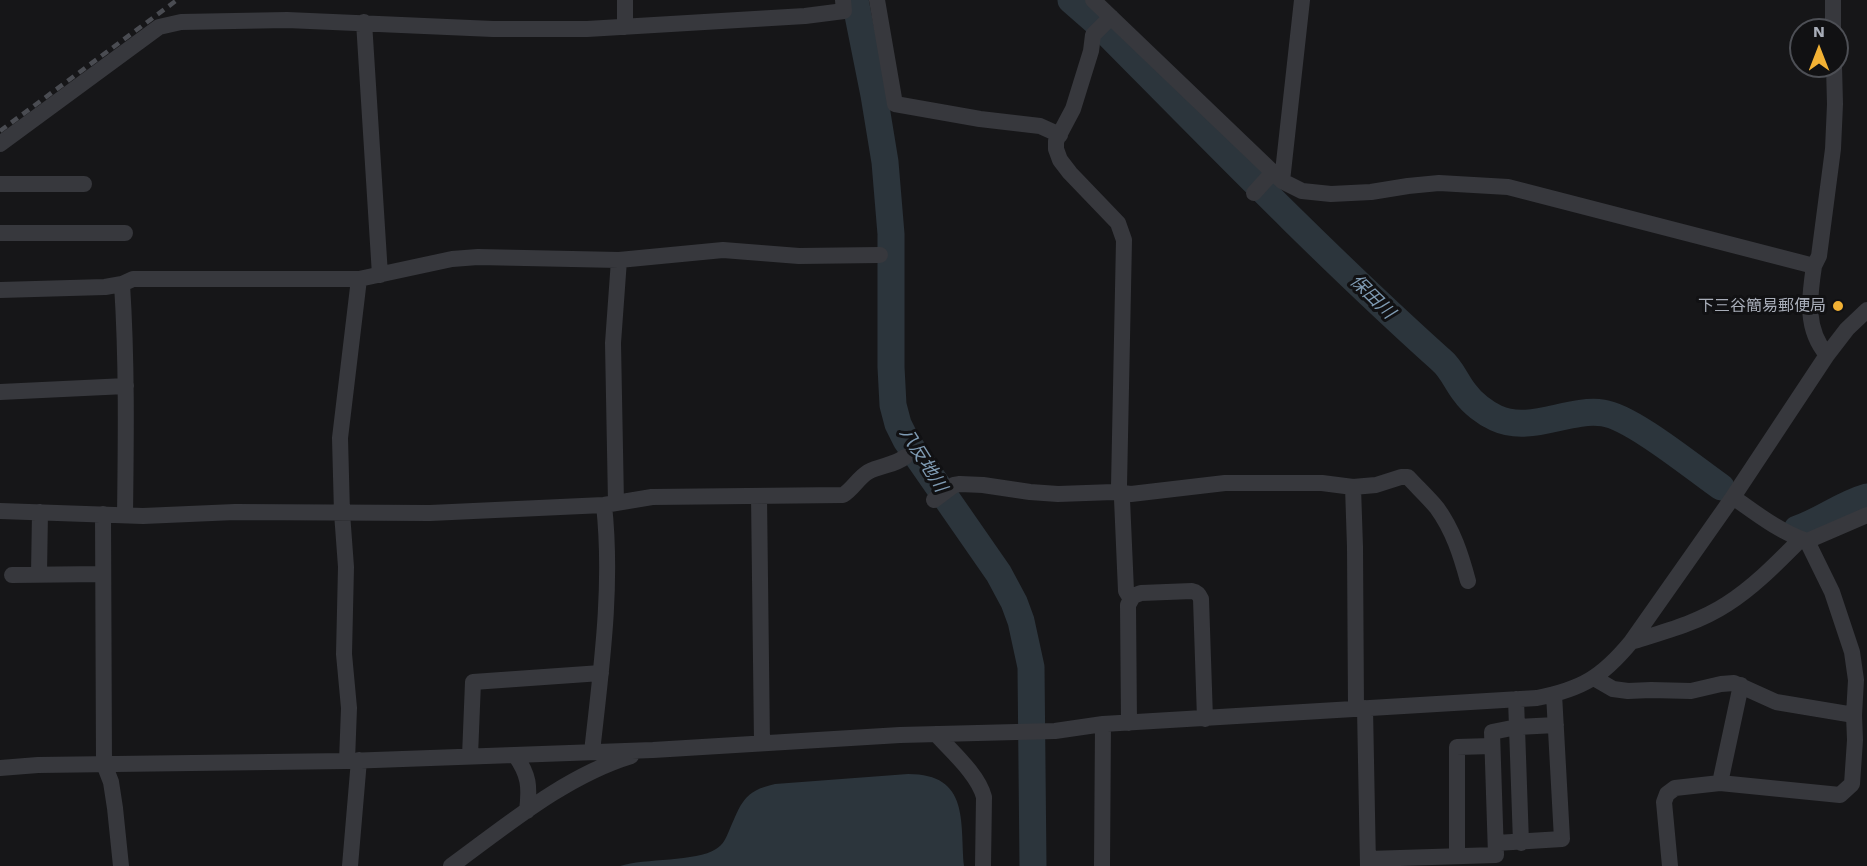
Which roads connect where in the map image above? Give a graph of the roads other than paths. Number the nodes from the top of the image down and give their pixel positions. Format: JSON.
{"nodes":[{"id":1,"x":625,"y":0,"type":"edge"},
{"id":2,"x":843,"y":0,"type":"edge"},
{"id":3,"x":878,"y":0,"type":"edge"},
{"id":4,"x":1093,"y":0,"type":"edge"},
{"id":5,"x":1302,"y":0,"type":"edge"},
{"id":6,"x":1833,"y":0,"type":"edge"},
{"id":7,"x":1833,"y":18,"type":"edge"},
{"id":8,"x":364,"y":22,"type":"junction"},
{"id":9,"x":1105,"y":23,"type":"junction"},
{"id":10,"x":625,"y":27,"type":"junction"},
{"id":11,"x":1834,"y":78,"type":"edge"},
{"id":12,"x":1060,"y":135,"type":"junction"},
{"id":13,"x":0,"y":144,"type":"edge"},
{"id":14,"x":0,"y":184,"type":"edge"},
{"id":15,"x":84,"y":184,"type":"dead end"},
{"id":16,"x":1266,"y":184,"type":"junction"},
{"id":17,"x":125,"y":232,"type":"dead end"},
{"id":18,"x":0,"y":233,"type":"edge"},
{"id":19,"x":880,"y":255,"type":"dead end"},
{"id":20,"x":619,"y":260,"type":"junction"},
{"id":21,"x":1814,"y":267,"type":"junction"},
{"id":22,"x":380,"y":274,"type":"junction"},
{"id":23,"x":359,"y":279,"type":"junction"},
{"id":24,"x":122,"y":284,"type":"junction"},
{"id":25,"x":0,"y":290,"type":"edge"},
{"id":26,"x":1867,"y":310,"type":"edge"},
{"id":27,"x":1827,"y":355,"type":"junction"},
{"id":28,"x":126,"y":386,"type":"junction"},
{"id":29,"x":0,"y":392,"type":"edge"},
{"id":30,"x":904,"y":457,"type":"dead end"},
{"id":31,"x":1353,"y":487,"type":"junction"},
{"id":32,"x":1120,"y":492,"type":"junction"},
{"id":33,"x":941,"y":495,"type":"dead end"},
{"id":34,"x":759,"y":496,"type":"junction"},
{"id":35,"x":1733,"y":497,"type":"junction"},
{"id":36,"x":610,"y":504,"type":"junction"},
{"id":37,"x":0,"y":511,"type":"edge"},
{"id":38,"x":40,"y":512,"type":"junction"},
{"id":39,"x":342,"y":513,"type":"junction"},
{"id":40,"x":103,"y":514,"type":"junction"},
{"id":41,"x":1867,"y":514,"type":"edge"},
{"id":42,"x":125,"y":515,"type":"junction"},
{"id":43,"x":1804,"y":540,"type":"junction"},
{"id":44,"x":39,"y":574,"type":"junction"},
{"id":45,"x":103,"y":574,"type":"junction"},
{"id":46,"x":12,"y":575,"type":"dead end"},
{"id":47,"x":1468,"y":581,"type":"dead end"},
{"id":48,"x":1131,"y":599,"type":"junction"},
{"id":49,"x":1631,"y":642,"type":"junction"},
{"id":50,"x":601,"y":673,"type":"junction"},
{"id":51,"x":1594,"y":678,"type":"junction"},
{"id":52,"x":1741,"y":685,"type":"junction"},
{"id":53,"x":1554,"y":694,"type":"junction"},
{"id":54,"x":1516,"y":699,"type":"junction"},
{"id":55,"x":1361,"y":708,"type":"junction"},
{"id":56,"x":1854,"y":715,"type":"junction"},
{"id":57,"x":1205,"y":719,"type":"junction"},
{"id":58,"x":1129,"y":723,"type":"junction"},
{"id":59,"x":1103,"y":724,"type":"junction"},
{"id":60,"x":1556,"y":725,"type":"junction"},
{"id":61,"x":1517,"y":727,"type":"junction"},
{"id":62,"x":936,"y":734,"type":"junction"},
{"id":63,"x":1855,"y":740,"type":"junction"},
{"id":64,"x":762,"y":743,"type":"junction"},
{"id":65,"x":1492,"y":746,"type":"junction"},
{"id":66,"x":653,"y":750,"type":"junction"},
{"id":67,"x":592,"y":752,"type":"junction"},
{"id":68,"x":515,"y":755,"type":"junction"},
{"id":69,"x":470,"y":756,"type":"junction"},
{"id":70,"x":1867,"y":758,"type":"edge"},
{"id":71,"x":353,"y":760,"type":"junction"},
{"id":72,"x":104,"y":764,"type":"junction"},
{"id":73,"x":0,"y":768,"type":"edge"},
{"id":74,"x":1720,"y":783,"type":"junction"},
{"id":75,"x":527,"y":811,"type":"junction"},
{"id":76,"x":1496,"y":843,"type":"junction"},
{"id":77,"x":1521,"y":843,"type":"junction"},
{"id":78,"x":1457,"y":855,"type":"junction"},
{"id":79,"x":1368,"y":862,"type":"edge"},
{"id":80,"x":122,"y":866,"type":"edge"},
{"id":81,"x":350,"y":866,"type":"edge"},
{"id":82,"x":451,"y":866,"type":"edge"},
{"id":83,"x":982,"y":866,"type":"edge"},
{"id":84,"x":1102,"y":866,"type":"edge"},
{"id":85,"x":1670,"y":866,"type":"edge"}],
"edges":[{"from":1,"to":10,"type":"street"},
{"from":2,"to":10,"type":"street"},
{"from":3,"to":12,"type":"street"},
{"from":4,"to":9,"type":"street"},
{"from":5,"to":16,"type":"street"},
{"from":6,"to":7,"type":"street"},
{"from":8,"to":10,"type":"street"},
{"from":8,"to":13,"type":"street"},
{"from":8,"to":22,"type":"street"},
{"from":9,"to":12,"type":"street"},
{"from":9,"to":16,"type":"street"},
{"from":11,"to":21,"type":"street"},
{"from":12,"to":32,"type":"street"},
{"from":14,"to":15,"type":"street"},
{"from":16,"to":21,"type":"street"},
{"from":17,"to":18,"type":"street"},
{"from":19,"to":20,"type":"street"},
{"from":20,"to":22,"type":"street"},
{"from":20,"to":36,"type":"street"},
{"from":21,"to":27,"type":"street"},
{"from":22,"to":23,"type":"street"},
{"from":23,"to":24,"type":"street"},
{"from":23,"to":39,"type":"street"},
{"from":24,"to":25,"type":"street"},
{"from":24,"to":28,"type":"street"},
{"from":26,"to":27,"type":"street"},
{"from":27,"to":35,"type":"street"},
{"from":28,"to":29,"type":"street"},
{"from":28,"to":42,"type":"street"},
{"from":30,"to":34,"type":"street"},
{"from":31,"to":32,"type":"street"},
{"from":31,"to":47,"type":"street"},
{"from":31,"to":55,"type":"street"},
{"from":32,"to":33,"type":"street"},
{"from":32,"to":48,"type":"street"},
{"from":34,"to":36,"type":"street"},
{"from":34,"to":64,"type":"street"},
{"from":35,"to":43,"type":"street"},
{"from":35,"to":49,"type":"street"},
{"from":36,"to":39,"type":"street"},
{"from":36,"to":50,"type":"street"},
{"from":37,"to":38,"type":"street"},
{"from":38,"to":40,"type":"street"},
{"from":38,"to":44,"type":"street"},
{"from":39,"to":42,"type":"street"},
{"from":39,"to":71,"type":"street"},
{"from":40,"to":42,"type":"street"},
{"from":40,"to":45,"type":"street"},
{"from":41,"to":43,"type":"street"},
{"from":43,"to":49,"type":"street"},
{"from":43,"to":56,"type":"street"},
{"from":44,"to":45,"type":"street"},
{"from":44,"to":46,"type":"street"},
{"from":45,"to":72,"type":"street"},
{"from":48,"to":57,"type":"street"},
{"from":48,"to":58,"type":"street"},
{"from":49,"to":51,"type":"street"},
{"from":50,"to":67,"type":"street"},
{"from":50,"to":69,"type":"street"},
{"from":51,"to":52,"type":"street"},
{"from":51,"to":53,"type":"street"},
{"from":52,"to":56,"type":"street"},
{"from":52,"to":74,"type":"street"},
{"from":53,"to":54,"type":"street"},
{"from":53,"to":60,"type":"street"},
{"from":54,"to":55,"type":"street"},
{"from":54,"to":61,"type":"street"},
{"from":55,"to":57,"type":"street"},
{"from":55,"to":79,"type":"street"},
{"from":56,"to":63,"type":"street"},
{"from":57,"to":58,"type":"street"},
{"from":58,"to":59,"type":"street"},
{"from":59,"to":62,"type":"street"},
{"from":59,"to":84,"type":"street"},
{"from":60,"to":61,"type":"street"},
{"from":60,"to":77,"type":"street"},
{"from":61,"to":65,"type":"street"},
{"from":61,"to":77,"type":"street"},
{"from":62,"to":64,"type":"street"},
{"from":62,"to":83,"type":"street"},
{"from":63,"to":70,"type":"street"},
{"from":63,"to":74,"type":"street"},
{"from":64,"to":66,"type":"street"},
{"from":65,"to":76,"type":"street"},
{"from":65,"to":78,"type":"street"},
{"from":66,"to":67,"type":"street"},
{"from":66,"to":75,"type":"street"},
{"from":67,"to":68,"type":"street"},
{"from":68,"to":69,"type":"street"},
{"from":68,"to":75,"type":"street"},
{"from":69,"to":71,"type":"street"},
{"from":71,"to":72,"type":"street"},
{"from":71,"to":81,"type":"street"},
{"from":72,"to":73,"type":"street"},
{"from":72,"to":80,"type":"street"},
{"from":74,"to":85,"type":"street"},
{"from":75,"to":82,"type":"street"},
{"from":76,"to":77,"type":"street"},
{"from":76,"to":78,"type":"street"},
{"from":78,"to":79,"type":"street"}]}
